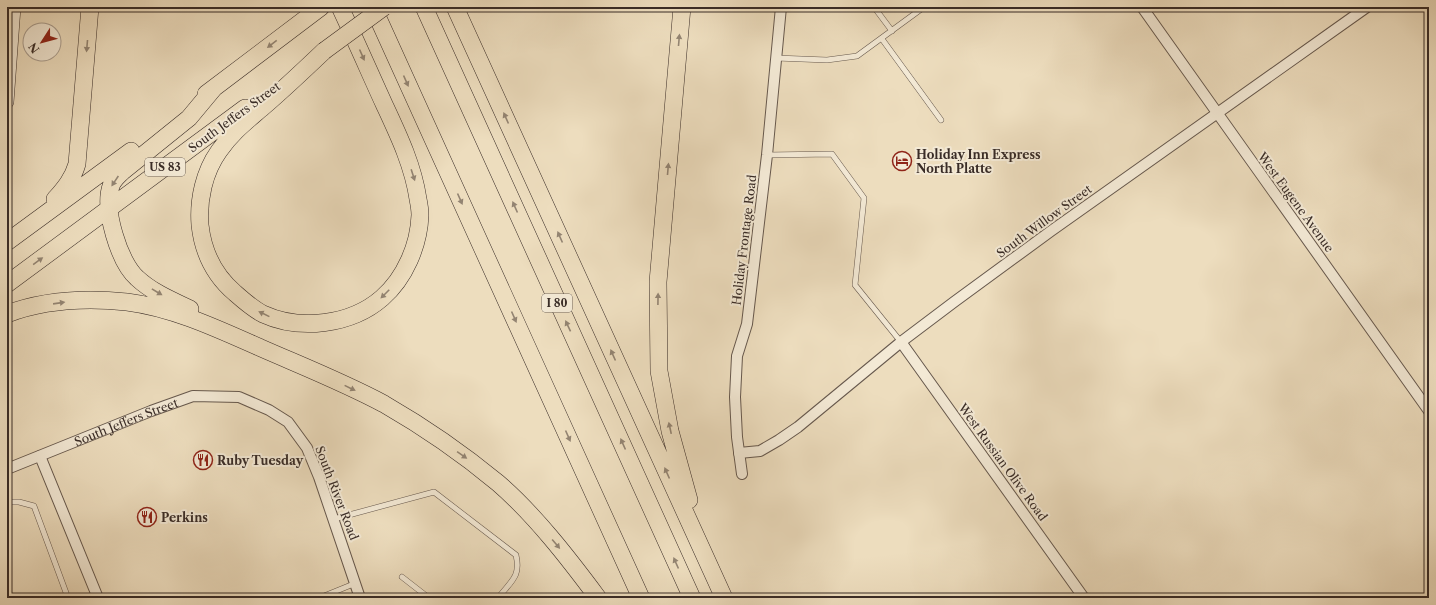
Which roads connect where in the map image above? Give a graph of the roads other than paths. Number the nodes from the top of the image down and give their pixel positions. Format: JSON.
{"nodes":[{"id":1,"x":14,"y":7,"type":"edge"},
{"id":2,"x":90,"y":7,"type":"edge"},
{"id":3,"x":321,"y":7,"type":"edge"},
{"id":4,"x":340,"y":7,"type":"edge"},
{"id":5,"x":373,"y":7,"type":"edge"},
{"id":6,"x":384,"y":7,"type":"edge"},
{"id":7,"x":424,"y":7,"type":"edge"},
{"id":8,"x":455,"y":7,"type":"edge"},
{"id":9,"x":682,"y":7,"type":"edge"},
{"id":10,"x":781,"y":7,"type":"edge"},
{"id":11,"x":874,"y":7,"type":"edge"},
{"id":12,"x":924,"y":7,"type":"edge"},
{"id":13,"x":1142,"y":7,"type":"edge"},
{"id":14,"x":1367,"y":7,"type":"edge"},
{"id":15,"x":892,"y":31,"type":"junction"},
{"id":16,"x":882,"y":39,"type":"junction"},
{"id":17,"x":324,"y":51,"type":"junction"},
{"id":18,"x":776,"y":58,"type":"junction"},
{"id":19,"x":8,"y":87,"type":"edge"},
{"id":20,"x":214,"y":88,"type":"junction"},
{"id":21,"x":7,"y":102,"type":"edge"},
{"id":22,"x":1217,"y":114,"type":"junction"},
{"id":23,"x":941,"y":120,"type":"dead end"},
{"id":24,"x":767,"y":155,"type":"junction"},
{"id":25,"x":110,"y":209,"type":"junction"},
{"id":26,"x":26,"y":229,"type":"junction"},
{"id":27,"x":7,"y":242,"type":"edge"},
{"id":28,"x":7,"y":284,"type":"edge"},
{"id":29,"x":7,"y":314,"type":"edge"},
{"id":30,"x":901,"y":342,"type":"junction"},
{"id":31,"x":315,"y":371,"type":"junction"},
{"id":32,"x":270,"y":410,"type":"joint"},
{"id":33,"x":1429,"y":411,"type":"edge"},
{"id":34,"x":739,"y":454,"type":"junction"},
{"id":35,"x":40,"y":456,"type":"junction"},
{"id":36,"x":7,"y":469,"type":"edge"},
{"id":37,"x":742,"y":474,"type":"dead end"},
{"id":38,"x":7,"y":499,"type":"edge"},
{"id":39,"x":334,"y":519,"type":"junction"},
{"id":40,"x":402,"y":576,"type":"dead end"},
{"id":41,"x":356,"y":583,"type":"junction"},
{"id":42,"x":68,"y":598,"type":"edge"},
{"id":43,"x":98,"y":598,"type":"edge"},
{"id":44,"x":319,"y":598,"type":"edge"},
{"id":45,"x":360,"y":598,"type":"edge"},
{"id":46,"x":429,"y":598,"type":"edge"},
{"id":47,"x":498,"y":598,"type":"edge"},
{"id":48,"x":598,"y":598,"type":"edge"},
{"id":49,"x":641,"y":598,"type":"edge"},
{"id":50,"x":692,"y":598,"type":"edge"},
{"id":51,"x":724,"y":598,"type":"edge"},
{"id":52,"x":1084,"y":598,"type":"edge"}],
"edges":[{"from":1,"to":19,"type":"street"},
{"from":2,"to":26,"type":"highway","one_way":true},
{"from":3,"to":20,"type":"highway","number":"US 83","one_way":true},
{"from":4,"to":17,"type":"highway","one_way":true},
{"from":5,"to":49,"type":"highway","one_way":true},
{"from":6,"to":17,"type":"highway","name":"South Jeffers Street","number":"US 83","bridge":true},
{"from":50,"to":7,"type":"highway","number":"I 80","one_way":true},
{"from":51,"to":8,"type":"highway","one_way":true},
{"from":51,"to":9,"type":"highway","one_way":true},
{"from":10,"to":18,"type":"street","name":"Holiday Frontage Road"},
{"from":11,"to":15,"type":"lane"},
{"from":12,"to":15,"type":"lane"},
{"from":13,"to":22,"type":"street","name":"West Eugene Avenue"},
{"from":14,"to":22,"type":"street","name":"South Willow Street"},
{"from":15,"to":16,"type":"lane"},
{"from":16,"to":18,"type":"lane"},
{"from":16,"to":23,"type":"lane"},
{"from":17,"to":25,"type":"highway","name":"South Jeffers Street","number":"US 83"},
{"from":18,"to":24,"type":"street","name":"Holiday Frontage Road"},
{"from":19,"to":21,"type":"street"},
{"from":20,"to":25,"type":"highway","one_way":true},
{"from":20,"to":26,"type":"highway","number":"US 83"},
{"from":22,"to":30,"type":"street","name":"South Willow Street"},
{"from":22,"to":33,"type":"street","name":"West Eugene Avenue"},
{"from":24,"to":30,"type":"lane"},
{"from":24,"to":34,"type":"street","name":"Holiday Frontage Road"},
{"from":28,"to":25,"type":"highway","name":"South Jeffers Street","number":"US 83","one_way":true},
{"from":25,"to":31,"type":"highway","one_way":true},
{"from":26,"to":27,"type":"highway","number":"US 83"},
{"from":29,"to":31,"type":"highway","one_way":true},
{"from":30,"to":34,"type":"street","name":"South Willow Street"},
{"from":30,"to":52,"type":"street","name":"West Russian Olive Road"},
{"from":31,"to":48,"type":"highway","one_way":true},
{"from":32,"to":35,"type":"street","name":"South Jeffers Street"},
{"from":32,"to":39,"type":"street","name":"South River Road"},
{"from":34,"to":37,"type":"street","name":"Holiday Frontage Road"},
{"from":35,"to":36,"type":"street","name":"South Jeffers Street"},
{"from":35,"to":43,"type":"street"},
{"from":38,"to":42,"type":"lane"},
{"from":39,"to":41,"type":"street","name":"South River Road"},
{"from":39,"to":47,"type":"lane"},
{"from":40,"to":46,"type":"lane"},
{"from":41,"to":44,"type":"lane"},
{"from":41,"to":45,"type":"street","name":"South River Road"}]}
